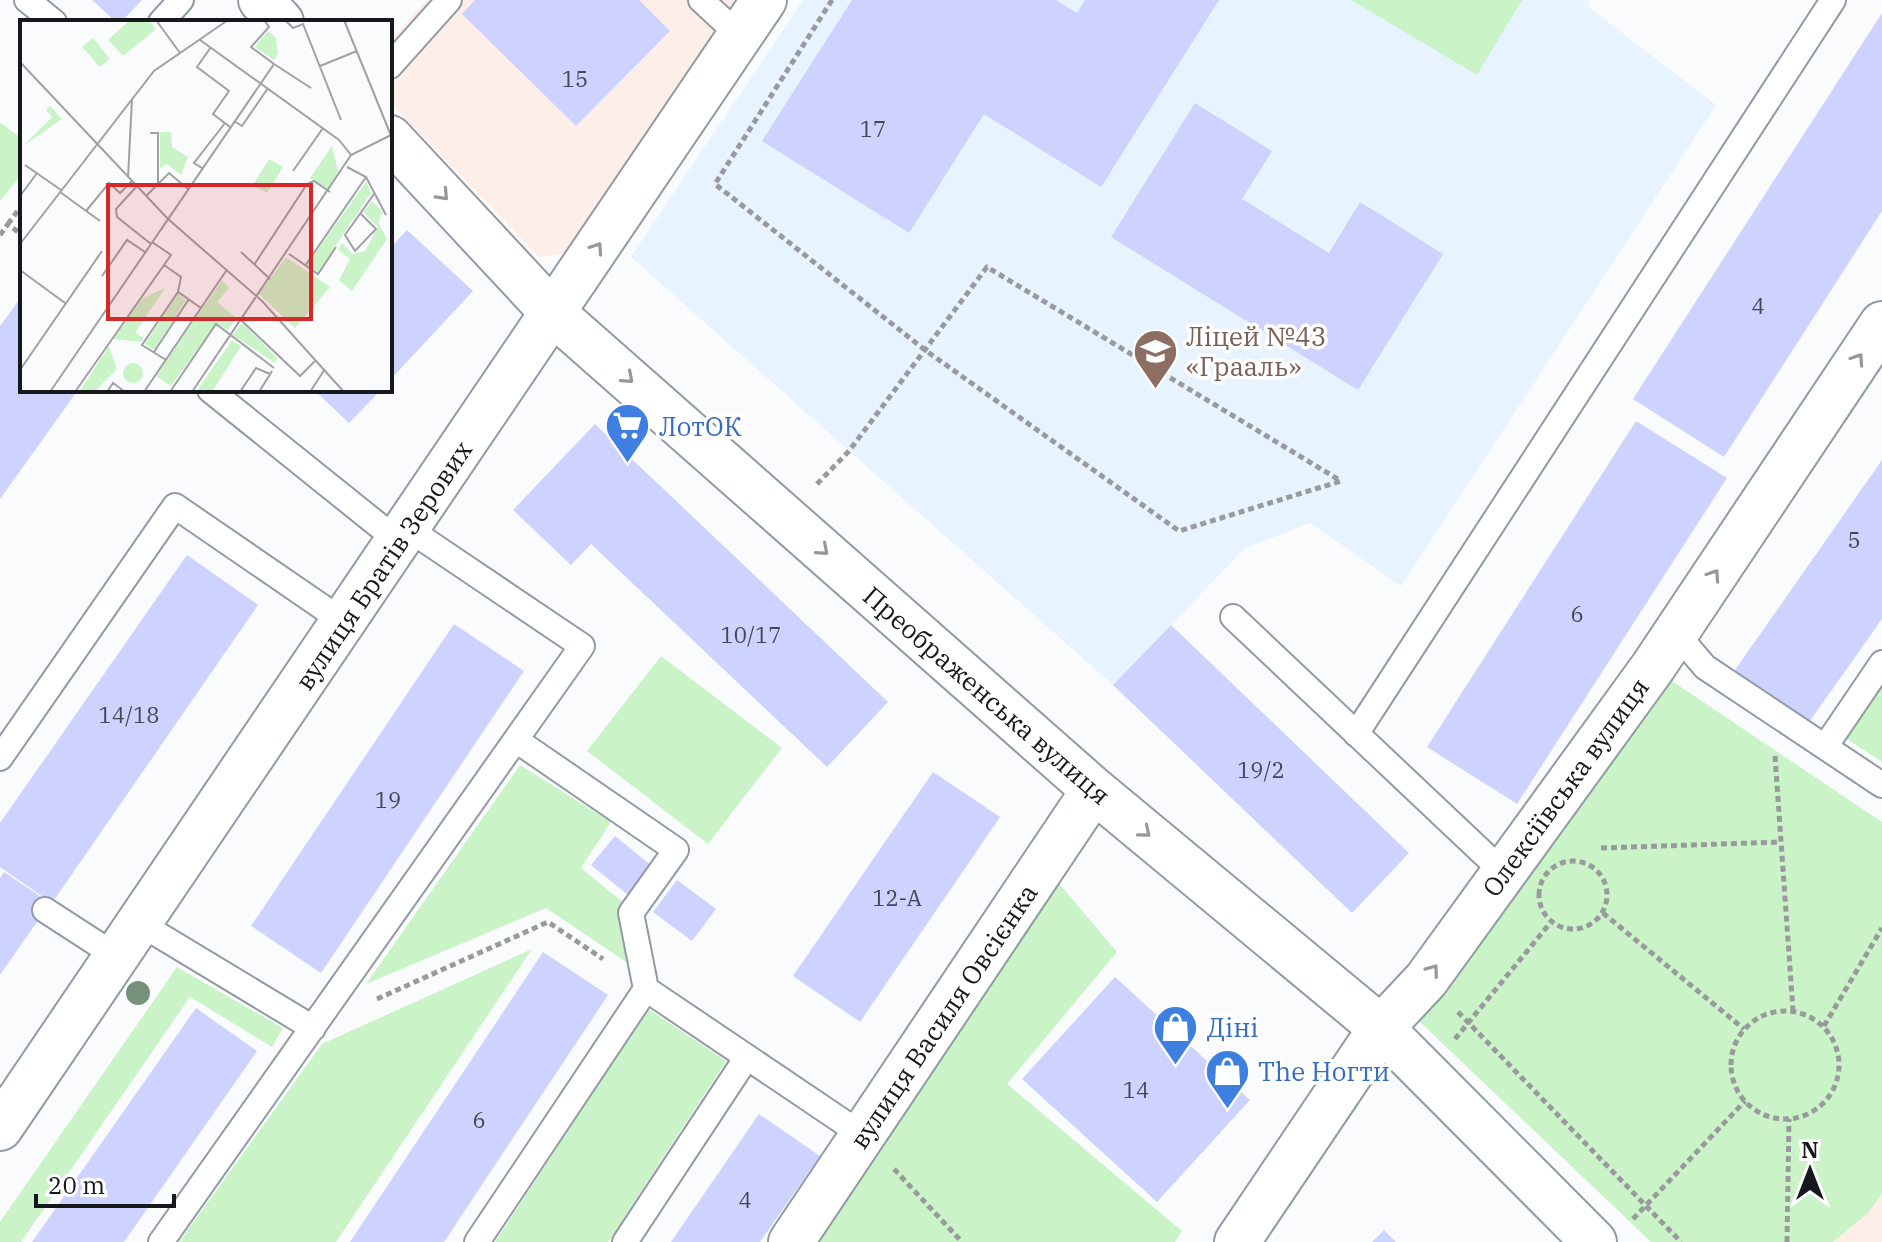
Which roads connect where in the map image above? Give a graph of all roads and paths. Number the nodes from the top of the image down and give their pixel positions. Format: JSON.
{"nodes":[{"id":1,"x":27,"y":0,"type":"edge"},
{"id":2,"x":181,"y":0,"type":"edge"},
{"id":3,"x":449,"y":0,"type":"edge"},
{"id":4,"x":701,"y":0,"type":"edge"},
{"id":5,"x":764,"y":0,"type":"edge"},
{"id":6,"x":832,"y":0,"type":"edge"},
{"id":7,"x":1833,"y":0,"type":"edge"},
{"id":8,"x":52,"y":20,"type":"edge"},
{"id":9,"x":163,"y":20,"type":"edge"},
{"id":10,"x":740,"y":36,"type":"junction"},
{"id":11,"x":392,"y":64,"type":"edge"},
{"id":12,"x":392,"y":140,"type":"edge"},
{"id":13,"x":20,"y":208,"type":"edge"},
{"id":14,"x":8,"y":224,"type":"junction"},
{"id":15,"x":20,"y":233,"type":"edge"},
{"id":16,"x":0,"y":235,"type":"edge"},
{"id":17,"x":553,"y":313,"type":"junction"},
{"id":18,"x":1882,"y":324,"type":"edge"},
{"id":19,"x":925,"y":350,"type":"junction"},
{"id":20,"x":213,"y":392,"type":"edge"},
{"id":21,"x":813,"y":488,"type":"dead end"},
{"id":22,"x":403,"y":535,"type":"junction"},
{"id":23,"x":1233,"y":617,"type":"dead end"},
{"id":24,"x":344,"y":622,"type":"junction"},
{"id":25,"x":1676,"y":633,"type":"junction"},
{"id":26,"x":1882,"y":663,"type":"edge"},
{"id":27,"x":1772,"y":712,"type":"junction"},
{"id":28,"x":1356,"y":734,"type":"junction"},
{"id":29,"x":516,"y":740,"type":"junction"},
{"id":30,"x":1825,"y":747,"type":"junction"},
{"id":31,"x":0,"y":758,"type":"edge"},
{"id":32,"x":1882,"y":785,"type":"edge"},
{"id":33,"x":1094,"y":790,"type":"junction"},
{"id":34,"x":1781,"y":842,"type":"junction"},
{"id":35,"x":1601,"y":848,"type":"dead end"},
{"id":36,"x":1503,"y":872,"type":"junction"},
{"id":37,"x":45,"y":910,"type":"dead end"},
{"id":38,"x":1603,"y":913,"type":"junction"},
{"id":39,"x":1551,"y":922,"type":"junction"},
{"id":40,"x":1882,"y":928,"type":"edge"},
{"id":41,"x":128,"y":940,"type":"junction"},
{"id":42,"x":1426,"y":980,"type":"junction"},
{"id":43,"x":646,"y":989,"type":"junction"},
{"id":44,"x":1793,"y":1011,"type":"junction"},
{"id":45,"x":1467,"y":1021,"type":"junction"},
{"id":46,"x":1824,"y":1026,"type":"junction"},
{"id":47,"x":313,"y":1028,"type":"junction"},
{"id":48,"x":1381,"y":1028,"type":"junction"},
{"id":49,"x":1744,"y":1029,"type":"junction"},
{"id":50,"x":747,"y":1057,"type":"junction"},
{"id":51,"x":1745,"y":1101,"type":"junction"},
{"id":52,"x":1789,"y":1119,"type":"junction"},
{"id":53,"x":0,"y":1128,"type":"edge"},
{"id":54,"x":864,"y":1136,"type":"junction"},
{"id":55,"x":1645,"y":1205,"type":"junction"},
{"id":56,"x":161,"y":1242,"type":"edge"},
{"id":57,"x":477,"y":1242,"type":"edge"},
{"id":58,"x":625,"y":1242,"type":"edge"},
{"id":59,"x":791,"y":1242,"type":"edge"},
{"id":60,"x":962,"y":1242,"type":"edge"},
{"id":61,"x":1237,"y":1242,"type":"edge"},
{"id":62,"x":1594,"y":1242,"type":"edge"},
{"id":63,"x":1681,"y":1242,"type":"edge"},
{"id":64,"x":1787,"y":1242,"type":"edge"}],
"edges":[{"from":1,"to":8,"type":"lane"},
{"from":2,"to":9,"type":"lane"},
{"from":3,"to":11,"type":"lane"},
{"from":4,"to":10,"type":"lane"},
{"from":5,"to":10,"type":"street","name":"вулиця Братів Зерових"},
{"from":6,"to":19,"type":"path"},
{"from":7,"to":28,"type":"lane"},
{"from":17,"to":10,"type":"street","name":"вулиця Братів Зерових","one_way":true},
{"from":12,"to":17,"type":"street","name":"Преображенська вулиця","one_way":true},
{"from":13,"to":14,"type":"path"},
{"from":14,"to":15,"type":"path"},
{"from":14,"to":16,"type":"path"},
{"from":17,"to":22,"type":"street","name":"вулиця Братів Зерових"},
{"from":17,"to":33,"type":"street","name":"Преображенська вулиця","one_way":true},
{"from":25,"to":18,"type":"street","name":"Олексіївська вулиця","one_way":true},
{"from":19,"to":19,"type":"path"},
{"from":19,"to":21,"type":"path"},
{"from":20,"to":22,"type":"lane"},
{"from":22,"to":24,"type":"street","name":"вулиця Братів Зерових"},
{"from":22,"to":29,"type":"lane"},
{"from":23,"to":28,"type":"lane"},
{"from":24,"to":31,"type":"lane"},
{"from":24,"to":41,"type":"street","name":"вулиця Братів Зерових"},
{"from":25,"to":27,"type":"lane"},
{"from":25,"to":36,"type":"street","name":"Олексіївська вулиця"},
{"from":26,"to":30,"type":"lane"},
{"from":27,"to":30,"type":"lane"},
{"from":27,"to":34,"type":"path"},
{"from":28,"to":36,"type":"lane"},
{"from":29,"to":43,"type":"lane"},
{"from":29,"to":47,"type":"lane"},
{"from":30,"to":32,"type":"lane"},
{"from":33,"to":48,"type":"street","name":"Преображенська вулиця","one_way":true},
{"from":33,"to":54,"type":"street","name":"вулиця Василя Овсієнка"},
{"from":34,"to":35,"type":"path"},
{"from":34,"to":44,"type":"path"},
{"from":42,"to":36,"type":"street","name":"Олексіївська вулиця","one_way":true},
{"from":37,"to":41,"type":"lane"},
{"from":38,"to":39,"type":"path"},
{"from":38,"to":39,"type":"path"},
{"from":38,"to":49,"type":"path"},
{"from":39,"to":45,"type":"path"},
{"from":40,"to":46,"type":"path"},
{"from":41,"to":47,"type":"lane"},
{"from":41,"to":53,"type":"street","name":"вулиця Братів Зерових"},
{"from":42,"to":45,"type":"path"},
{"from":42,"to":48,"type":"street","name":"Олексіївська вулиця"},
{"from":43,"to":47,"type":"path"},
{"from":43,"to":50,"type":"lane"},
{"from":43,"to":57,"type":"lane"},
{"from":44,"to":46,"type":"path"},
{"from":44,"to":49,"type":"path"},
{"from":45,"to":55,"type":"path"},
{"from":46,"to":52,"type":"path"},
{"from":47,"to":56,"type":"lane"},
{"from":48,"to":61,"type":"street","name":"Олексіївська вулиця"},
{"from":48,"to":62,"type":"street","name":"Преображенська вулиця"},
{"from":49,"to":51,"type":"path"},
{"from":50,"to":54,"type":"lane"},
{"from":50,"to":58,"type":"lane"},
{"from":51,"to":52,"type":"path"},
{"from":51,"to":55,"type":"path"},
{"from":52,"to":64,"type":"path"},
{"from":54,"to":59,"type":"street","name":"вулиця Василя Овсієнка"},
{"from":54,"to":60,"type":"path"},
{"from":55,"to":63,"type":"path"}]}
